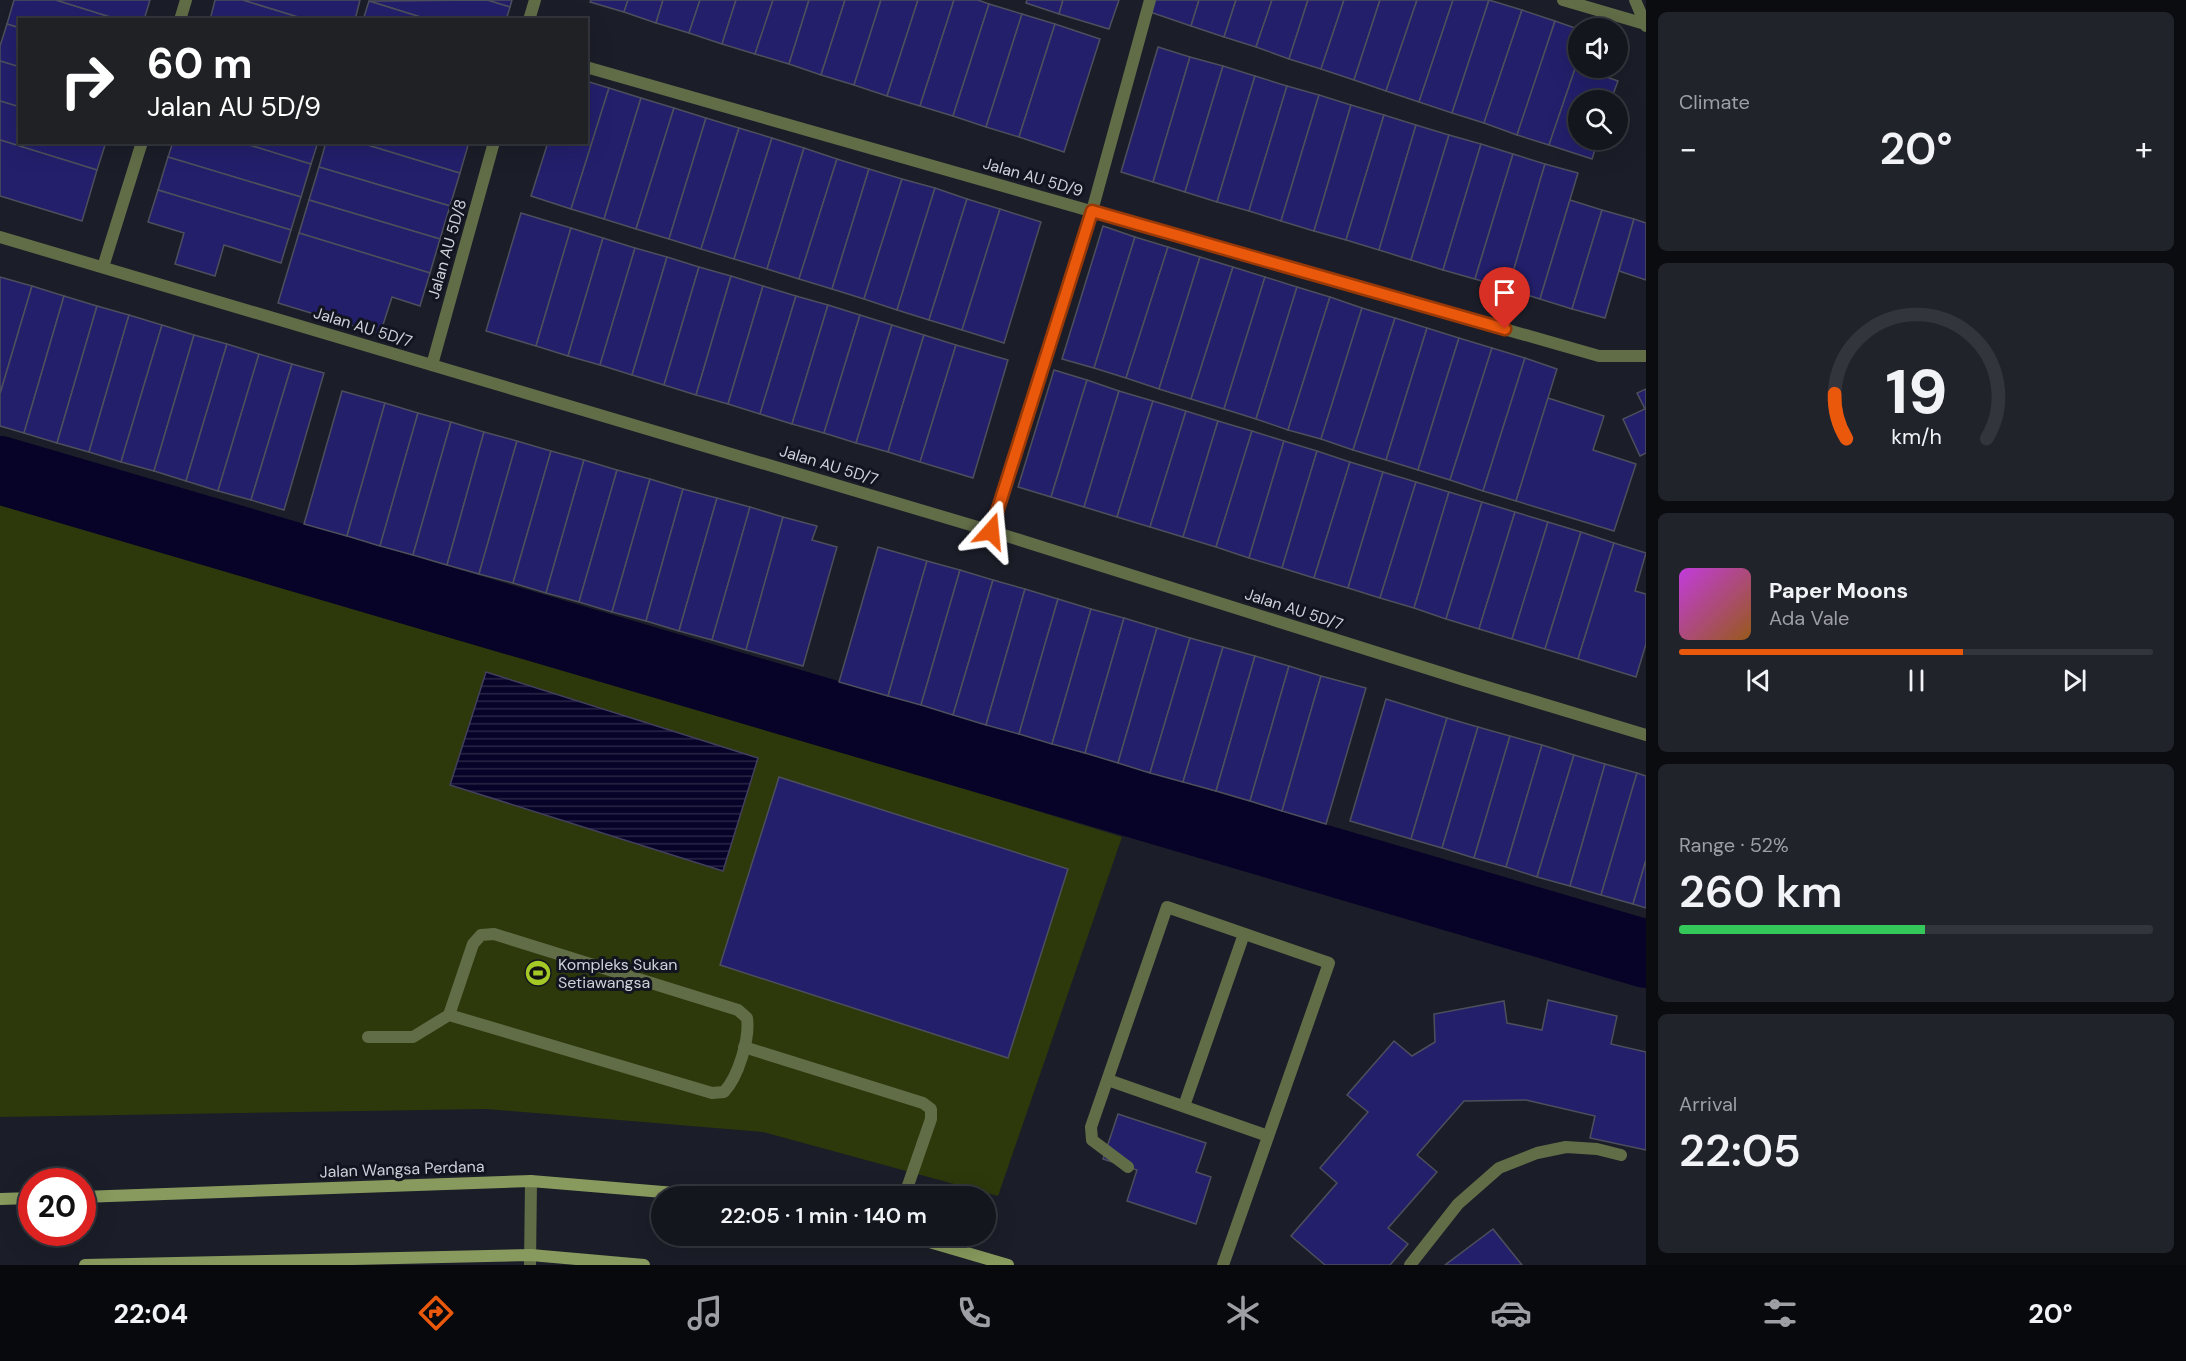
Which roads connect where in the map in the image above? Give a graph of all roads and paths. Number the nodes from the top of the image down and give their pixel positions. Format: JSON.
{"nodes":[{"id":1,"x":186,"y":0,"type":"edge"},
{"id":2,"x":535,"y":0,"type":"edge"},
{"id":3,"x":1150,"y":0,"type":"edge"},
{"id":4,"x":1563,"y":0,"type":"edge"},
{"id":5,"x":1635,"y":0,"type":"edge"},
{"id":6,"x":181,"y":18,"type":"edge"},
{"id":7,"x":530,"y":18,"type":"edge"},
{"id":8,"x":1646,"y":25,"type":"edge"},
{"id":9,"x":588,"y":68,"type":"edge"},
{"id":10,"x":141,"y":144,"type":"edge"},
{"id":11,"x":493,"y":144,"type":"edge"},
{"id":12,"x":1092,"y":211,"type":"junction"},
{"id":13,"x":0,"y":237,"type":"edge"},
{"id":14,"x":103,"y":267,"type":"junction"},
{"id":15,"x":1646,"y":356,"type":"edge"},
{"id":16,"x":432,"y":365,"type":"junction"},
{"id":17,"x":991,"y":531,"type":"junction"},
{"id":18,"x":1646,"y":735,"type":"edge"},
{"id":19,"x":1245,"y":934,"type":"junction"},
{"id":20,"x":449,"y":1015,"type":"junction"},
{"id":21,"x":368,"y":1037,"type":"dead end"},
{"id":22,"x":744,"y":1047,"type":"junction"},
{"id":23,"x":1107,"y":1080,"type":"junction"},
{"id":24,"x":1184,"y":1106,"type":"junction"},
{"id":25,"x":1269,"y":1136,"type":"junction"},
{"id":26,"x":1621,"y":1155,"type":"dead end"},
{"id":27,"x":1128,"y":1167,"type":"dead end"},
{"id":28,"x":531,"y":1181,"type":"junction"},
{"id":29,"x":908,"y":1186,"type":"edge"},
{"id":30,"x":651,"y":1191,"type":"edge"},
{"id":31,"x":96,"y":1197,"type":"edge"},
{"id":32,"x":18,"y":1198,"type":"edge"},
{"id":33,"x":0,"y":1199,"type":"edge"},
{"id":34,"x":943,"y":1246,"type":"edge"},
{"id":35,"x":530,"y":1260,"type":"edge"},
{"id":36,"x":85,"y":1265,"type":"edge"},
{"id":37,"x":644,"y":1265,"type":"edge"},
{"id":38,"x":1008,"y":1265,"type":"edge"},
{"id":39,"x":1224,"y":1265,"type":"edge"},
{"id":40,"x":1410,"y":1265,"type":"edge"}],
"edges":[{"from":1,"to":6,"type":"street"},
{"from":2,"to":7,"type":"street"},
{"from":3,"to":12,"type":"street"},
{"from":4,"to":8,"type":"street"},
{"from":5,"to":8,"type":"street"},
{"from":9,"to":12,"type":"street","name":"Jalan AU 5D/9"},
{"from":10,"to":14,"type":"street"},
{"from":11,"to":16,"type":"street","name":"Jalan AU 5D/8"},
{"from":12,"to":15,"type":"street","name":"Jalan AU 5D/9"},
{"from":12,"to":17,"type":"street"},
{"from":13,"to":14,"type":"street","name":"Jalan AU 5D/7"},
{"from":14,"to":16,"type":"street","name":"Jalan AU 5D/7"},
{"from":16,"to":17,"type":"street","name":"Jalan AU 5D/7"},
{"from":17,"to":18,"type":"street","name":"Jalan AU 5D/7"},
{"from":19,"to":23,"type":"street"},
{"from":19,"to":24,"type":"street"},
{"from":19,"to":25,"type":"street"},
{"from":20,"to":21,"type":"street"},
{"from":20,"to":22,"type":"street"},
{"from":20,"to":22,"type":"street"},
{"from":22,"to":29,"type":"street"},
{"from":23,"to":24,"type":"street"},
{"from":23,"to":27,"type":"street"},
{"from":24,"to":25,"type":"street"},
{"from":25,"to":39,"type":"street"},
{"from":26,"to":40,"type":"street"},
{"from":28,"to":30,"type":"main road","name":"Jalan Wangsa Perdana"},
{"from":28,"to":31,"type":"main road","name":"Jalan Wangsa Perdana"},
{"from":28,"to":35,"type":"street"},
{"from":32,"to":33,"type":"main road"},
{"from":34,"to":38,"type":"main road"},
{"from":35,"to":36,"type":"main road"},
{"from":35,"to":37,"type":"main road"}]}
